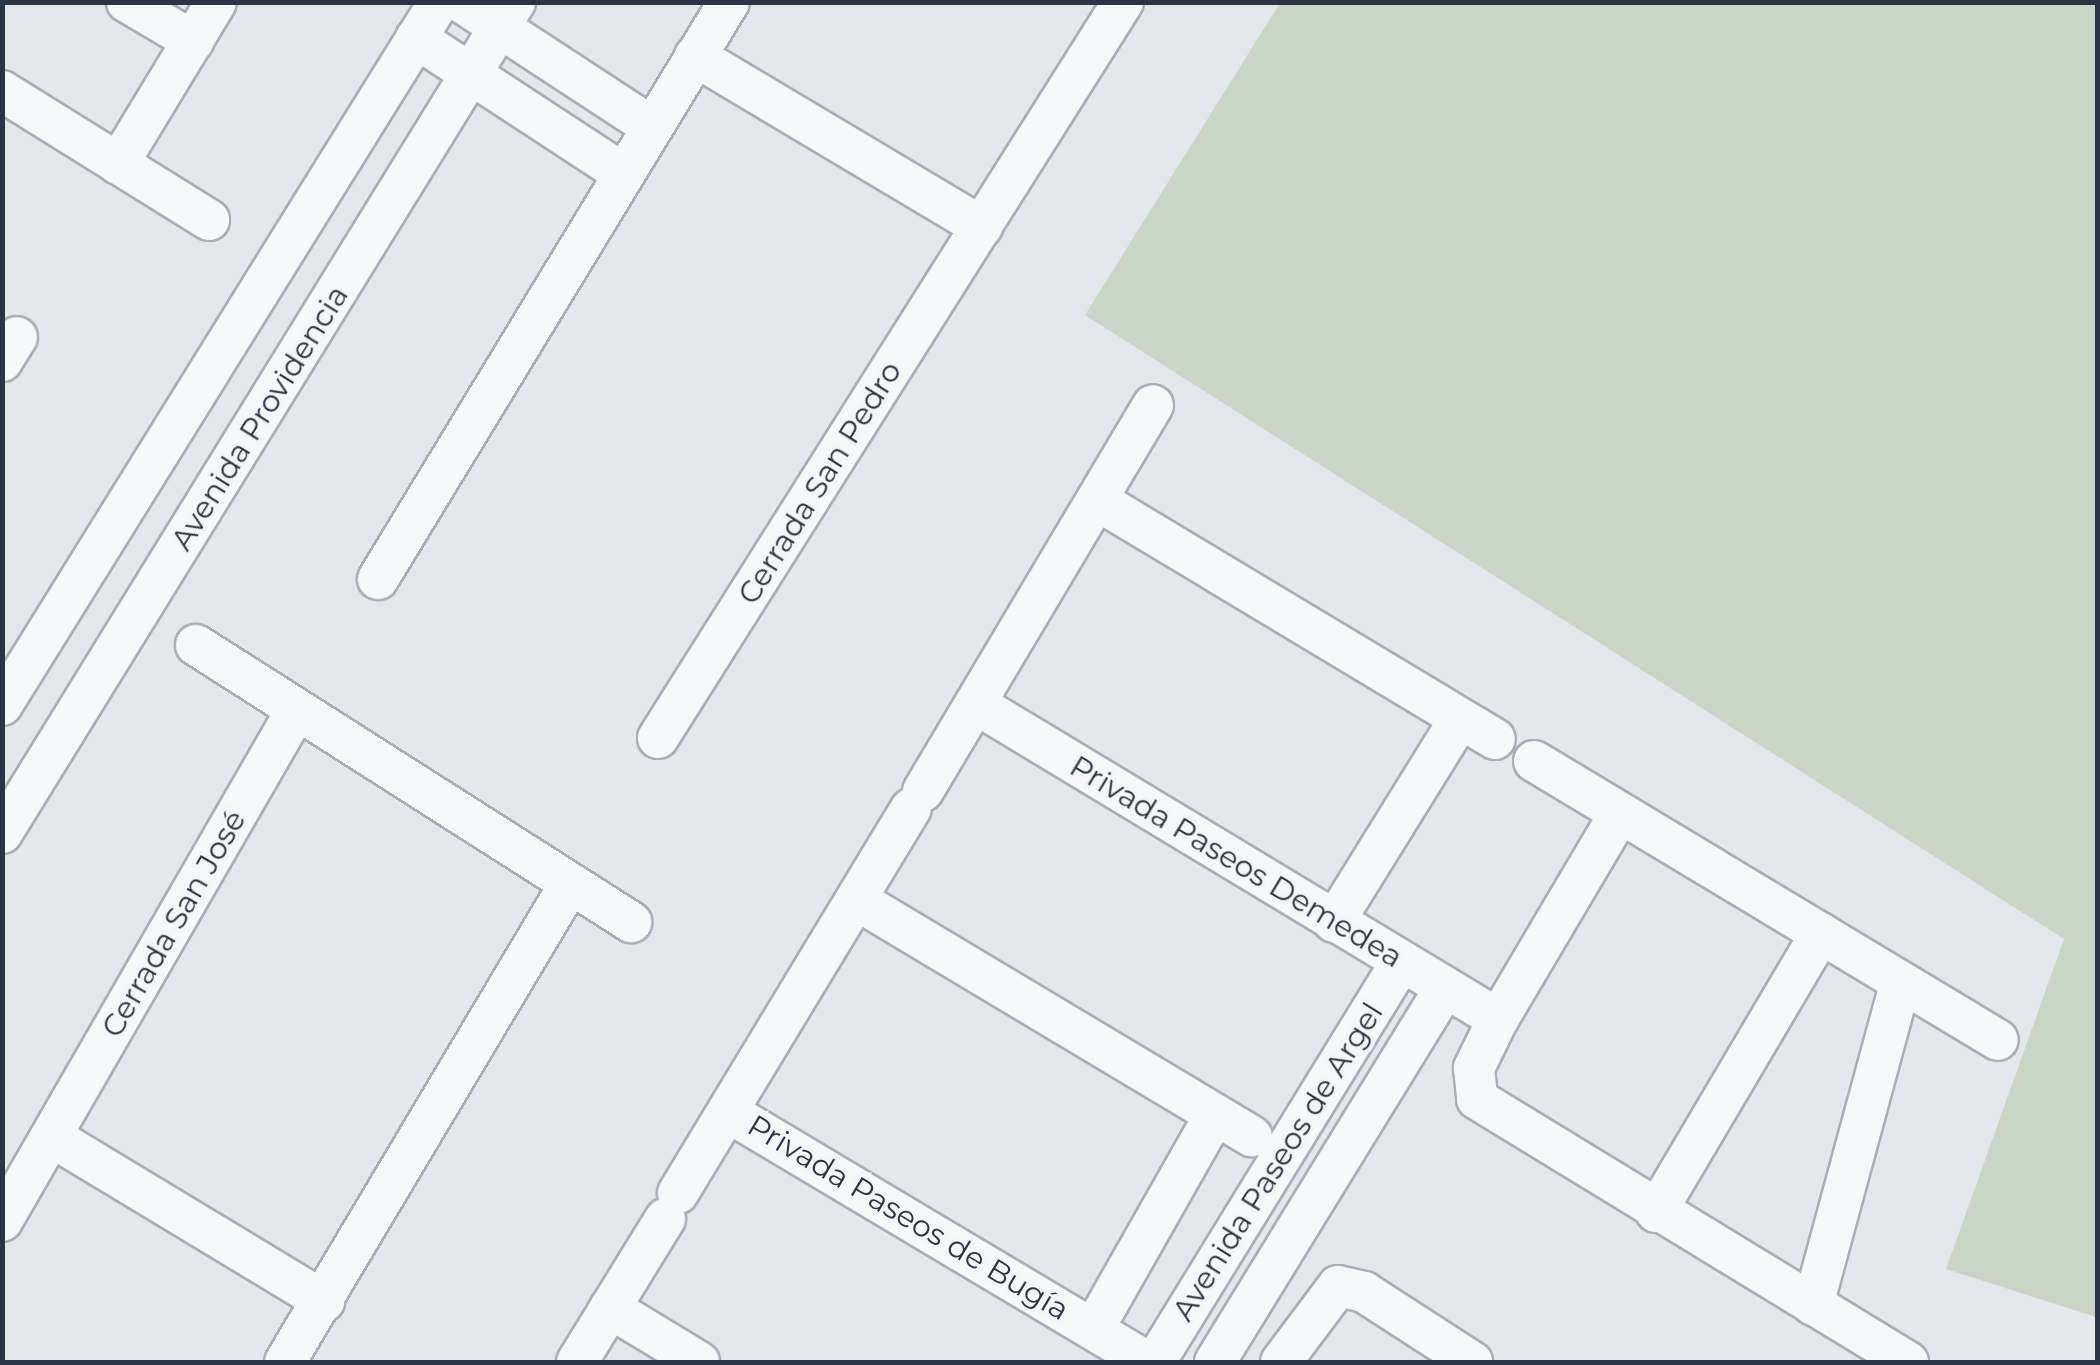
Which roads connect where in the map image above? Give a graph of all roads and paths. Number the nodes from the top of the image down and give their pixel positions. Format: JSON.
{"nodes":[{"id":1,"x":127,"y":2,"type":"edge"},
{"id":2,"x":216,"y":2,"type":"edge"},
{"id":3,"x":439,"y":2,"type":"edge"},
{"id":4,"x":461,"y":2,"type":"edge"},
{"id":5,"x":729,"y":2,"type":"edge"},
{"id":6,"x":1123,"y":2,"type":"edge"},
{"id":7,"x":508,"y":16,"type":"edge"},
{"id":8,"x":416,"y":38,"type":"junction"},
{"id":9,"x":192,"y":41,"type":"junction"},
{"id":10,"x":695,"y":56,"type":"junction"},
{"id":11,"x":473,"y":75,"type":"junction"},
{"id":12,"x":2,"y":91,"type":"edge"},
{"id":13,"x":648,"y":125,"type":"junction"},
{"id":14,"x":118,"y":164,"type":"junction"},
{"id":15,"x":620,"y":172,"type":"junction"},
{"id":16,"x":208,"y":220,"type":"dead end"},
{"id":17,"x":982,"y":227,"type":"junction"},
{"id":18,"x":1153,"y":405,"type":"dead end"},
{"id":19,"x":1097,"y":500,"type":"junction"},
{"id":20,"x":378,"y":579,"type":"dead end"},
{"id":21,"x":196,"y":645,"type":"dead end"},
{"id":22,"x":976,"y":704,"type":"junction"},
{"id":23,"x":2,"y":705,"type":"edge"},
{"id":24,"x":296,"y":711,"type":"junction"},
{"id":25,"x":1460,"y":719,"type":"junction"},
{"id":26,"x":658,"y":738,"type":"dead end"},
{"id":27,"x":1494,"y":739,"type":"dead end"},
{"id":28,"x":1534,"y":761,"type":"dead end"},
{"id":29,"x":1620,"y":813,"type":"junction"},
{"id":30,"x":2,"y":833,"type":"edge"},
{"id":31,"x":570,"y":884,"type":"junction"},
{"id":32,"x":857,"y":900,"type":"junction"},
{"id":33,"x":631,"y":922,"type":"dead end"},
{"id":34,"x":1334,"y":922,"type":"junction"},
{"id":35,"x":1821,"y":934,"type":"junction"},
{"id":36,"x":1401,"y":962,"type":"junction"},
{"id":37,"x":1902,"y":982,"type":"junction"},
{"id":38,"x":1446,"y":988,"type":"junction"},
{"id":39,"x":1498,"y":1018,"type":"junction"},
{"id":40,"x":1998,"y":1040,"type":"dead end"},
{"id":41,"x":728,"y":1112,"type":"junction"},
{"id":42,"x":1216,"y":1115,"type":"junction"},
{"id":43,"x":1252,"y":1136,"type":"dead end"},
{"id":44,"x":52,"y":1138,"type":"junction"},
{"id":45,"x":8,"y":1198,"type":"edge"},
{"id":46,"x":1656,"y":1212,"type":"junction"},
{"id":47,"x":324,"y":1301,"type":"junction"},
{"id":48,"x":1813,"y":1305,"type":"junction"},
{"id":49,"x":610,"y":1308,"type":"junction"},
{"id":50,"x":1094,"y":1328,"type":"junction"},
{"id":51,"x":285,"y":1362,"type":"edge"},
{"id":52,"x":576,"y":1362,"type":"edge"},
{"id":53,"x":699,"y":1362,"type":"edge"},
{"id":54,"x":1152,"y":1362,"type":"edge"},
{"id":55,"x":1215,"y":1362,"type":"edge"},
{"id":56,"x":1280,"y":1362,"type":"edge"},
{"id":57,"x":1472,"y":1362,"type":"edge"},
{"id":58,"x":1908,"y":1362,"type":"edge"}],
"edges":[{"from":1,"to":9,"type":"street"},
{"from":2,"to":9,"type":"street"},
{"from":3,"to":8,"type":"street"},
{"from":4,"to":7,"type":"street"},
{"from":5,"to":10,"type":"street"},
{"from":6,"to":17,"type":"street","name":"Cerrada San Pedro"},
{"from":7,"to":11,"type":"street","name":"Avenida Providencia"},
{"from":7,"to":13,"type":"street"},
{"from":8,"to":11,"type":"street"},
{"from":8,"to":23,"type":"street"},
{"from":9,"to":14,"type":"street"},
{"from":10,"to":13,"type":"street"},
{"from":10,"to":17,"type":"street"},
{"from":11,"to":15,"type":"street"},
{"from":11,"to":30,"type":"street","name":"Avenida Providencia"},
{"from":12,"to":14,"type":"street"},
{"from":13,"to":15,"type":"street"},
{"from":14,"to":16,"type":"street"},
{"from":15,"to":20,"type":"street"},
{"from":17,"to":26,"type":"street","name":"Cerrada San Pedro"},
{"from":18,"to":19,"type":"street"},
{"from":19,"to":22,"type":"street"},
{"from":19,"to":25,"type":"street"},
{"from":21,"to":24,"type":"street"},
{"from":22,"to":32,"type":"street"},
{"from":22,"to":34,"type":"street","name":"Privada Paseos Demedea"},
{"from":24,"to":31,"type":"street"},
{"from":24,"to":44,"type":"street","name":"Cerrada San José"},
{"from":25,"to":27,"type":"street"},
{"from":25,"to":34,"type":"street"},
{"from":28,"to":29,"type":"street"},
{"from":29,"to":35,"type":"street"},
{"from":29,"to":39,"type":"street"},
{"from":31,"to":33,"type":"street"},
{"from":31,"to":47,"type":"street"},
{"from":32,"to":41,"type":"street","name":"Privada Paseos de Bugía"},
{"from":32,"to":42,"type":"street"},
{"from":34,"to":36,"type":"street","name":"Privada Paseos Demedea"},
{"from":35,"to":37,"type":"street"},
{"from":35,"to":46,"type":"street"},
{"from":36,"to":38,"type":"street","name":"Privada Paseos Demedea"},
{"from":36,"to":54,"type":"street","name":"Avenida Paseos de Argel"},
{"from":37,"to":40,"type":"street"},
{"from":37,"to":48,"type":"street"},
{"from":38,"to":39,"type":"street","name":"Privada Paseos Demedea"},
{"from":38,"to":55,"type":"street","name":"Avenida Paseos de Argel"},
{"from":39,"to":46,"type":"street"},
{"from":41,"to":49,"type":"street"},
{"from":41,"to":50,"type":"street","name":"Privada Paseos de Bugía"},
{"from":42,"to":43,"type":"street"},
{"from":42,"to":50,"type":"street","name":"Privada Paseos de Bugía"},
{"from":44,"to":45,"type":"street","name":"Cerrada San José"},
{"from":44,"to":47,"type":"street"},
{"from":46,"to":48,"type":"street"},
{"from":47,"to":51,"type":"street"},
{"from":48,"to":58,"type":"street"},
{"from":49,"to":52,"type":"street"},
{"from":49,"to":53,"type":"street"},
{"from":50,"to":54,"type":"street","name":"Privada Paseos de Bugía"},
{"from":56,"to":57,"type":"street"}]}
